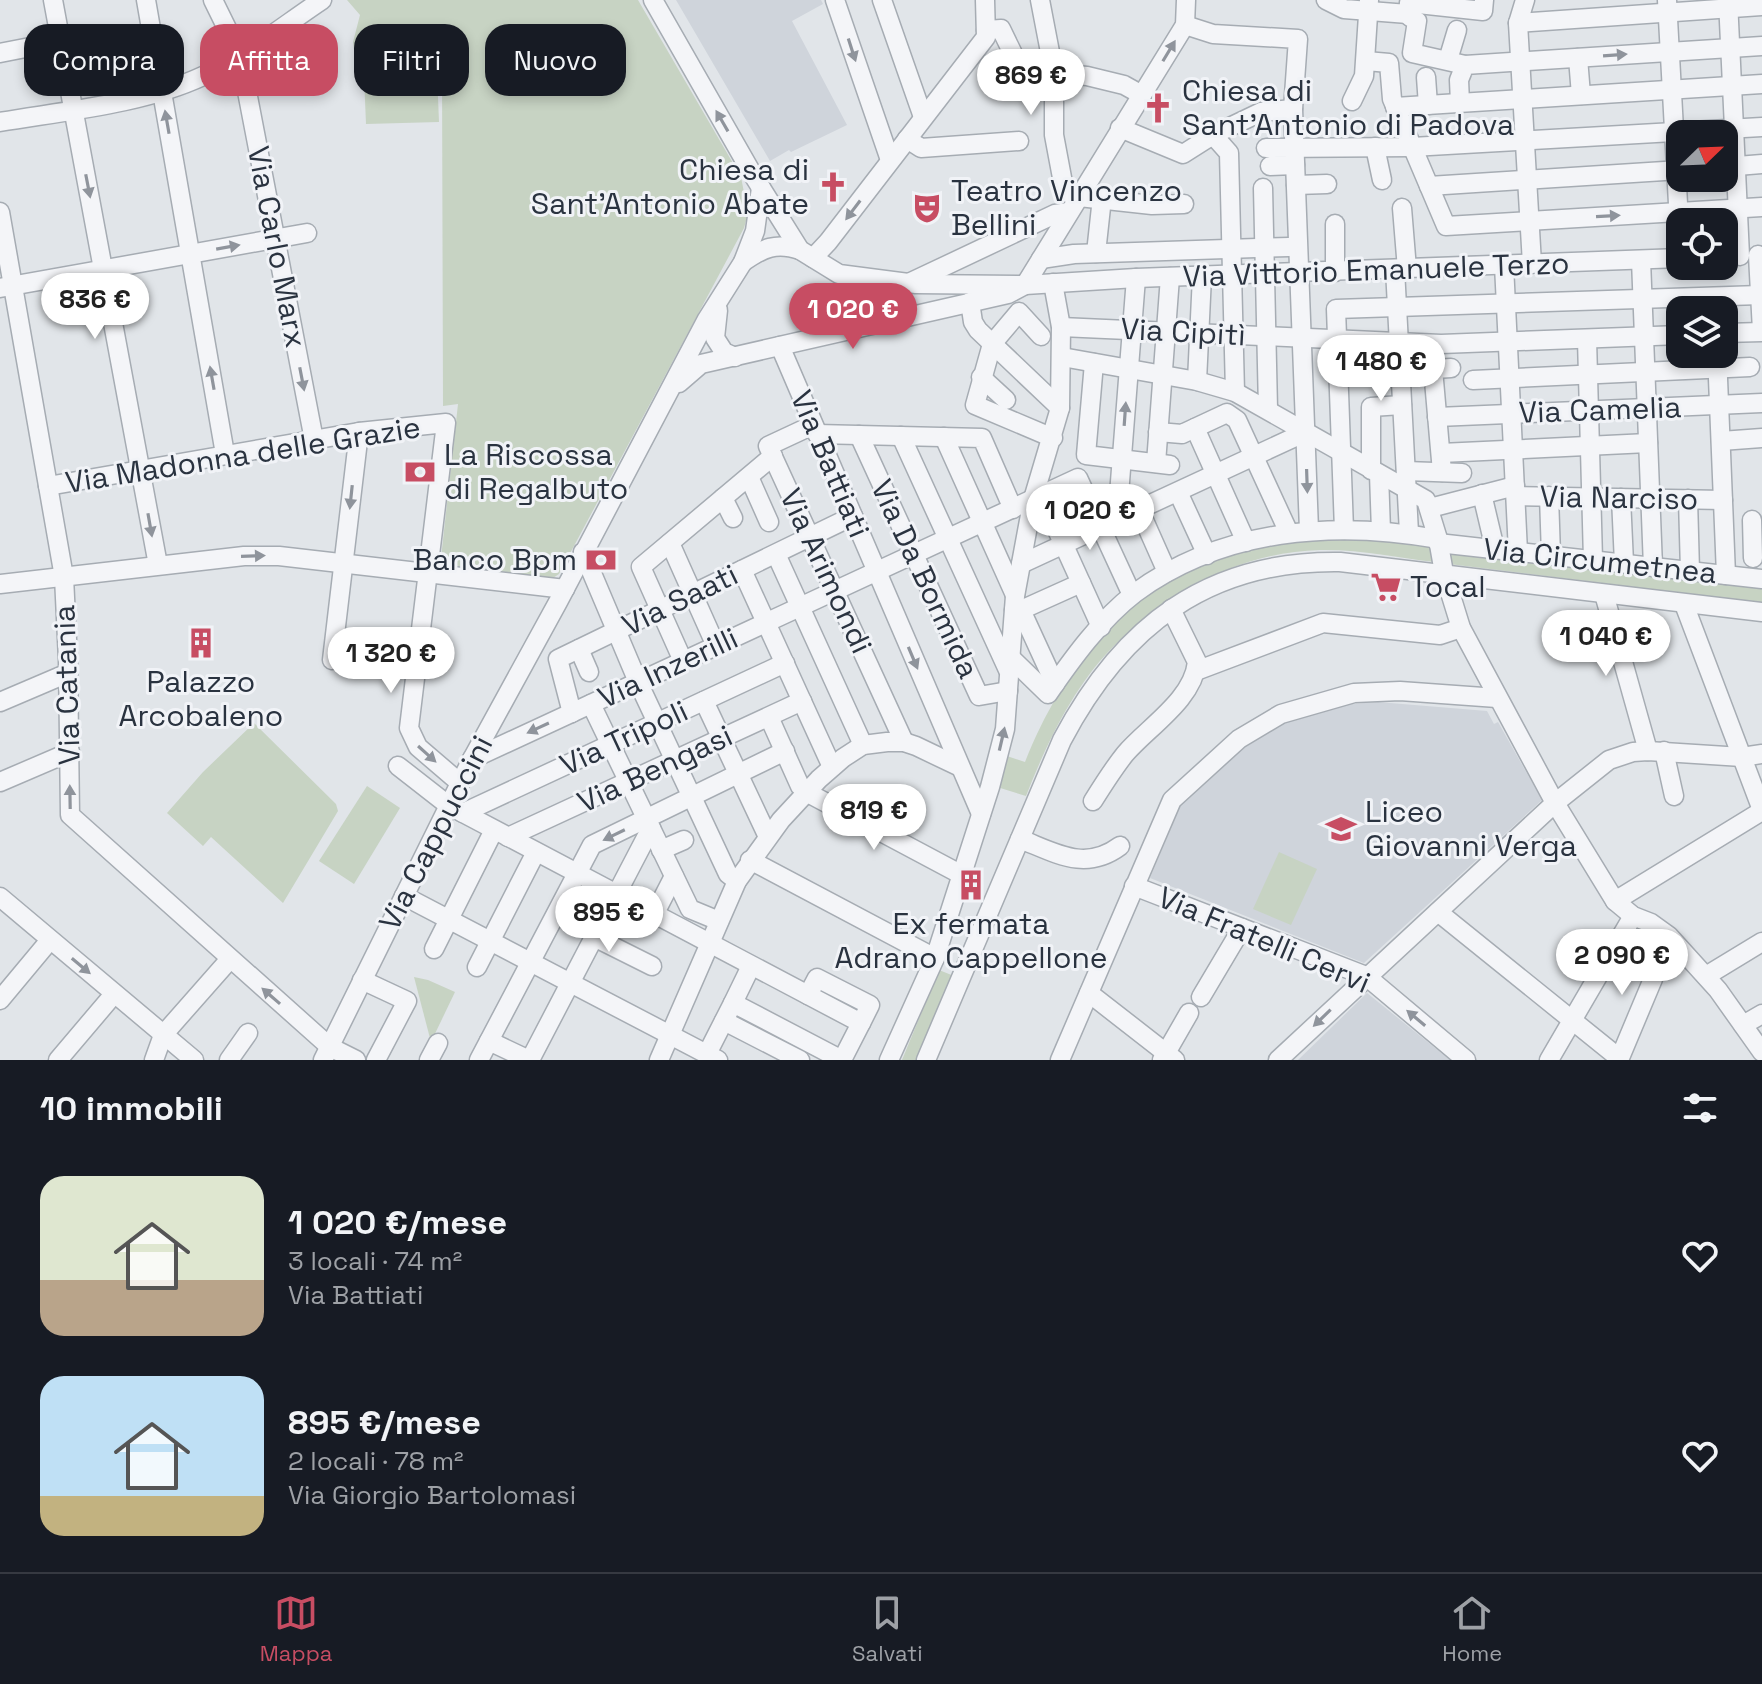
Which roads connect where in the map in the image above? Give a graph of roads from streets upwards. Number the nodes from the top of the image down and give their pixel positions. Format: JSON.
{"nodes":[{"id":1,"x":53,"y":0,"type":"edge"},
{"id":2,"x":146,"y":0,"type":"edge"},
{"id":3,"x":213,"y":0,"type":"edge"},
{"id":4,"x":322,"y":0,"type":"edge"},
{"id":5,"x":653,"y":0,"type":"edge"},
{"id":6,"x":835,"y":0,"type":"edge"},
{"id":7,"x":882,"y":0,"type":"edge"},
{"id":8,"x":985,"y":0,"type":"edge"},
{"id":9,"x":1040,"y":0,"type":"edge"},
{"id":10,"x":1186,"y":0,"type":"edge"},
{"id":11,"x":1326,"y":0,"type":"edge"},
{"id":12,"x":1484,"y":0,"type":"edge"},
{"id":13,"x":1525,"y":0,"type":"edge"},
{"id":14,"x":1562,"y":0,"type":"edge"},
{"id":15,"x":1761,"y":0,"type":"edge"},
{"id":16,"x":1431,"y":3,"type":"edge"},
{"id":17,"x":1728,"y":4,"type":"edge"},
{"id":18,"x":1345,"y":5,"type":"edge"},
{"id":19,"x":1368,"y":6,"type":"edge"},
{"id":20,"x":1667,"y":6,"type":"edge"},
{"id":21,"x":1762,"y":6,"type":"edge"},
{"id":22,"x":1408,"y":14,"type":"junction"},
{"id":23,"x":1762,"y":19,"type":"edge"},
{"id":24,"x":1561,"y":20,"type":"junction"},
{"id":25,"x":1518,"y":23,"type":"junction"},
{"id":26,"x":58,"y":24,"type":"edge"},
{"id":27,"x":150,"y":24,"type":"edge"},
{"id":28,"x":225,"y":24,"type":"edge"},
{"id":29,"x":286,"y":24,"type":"edge"},
{"id":30,"x":1185,"y":25,"type":"junction"},
{"id":31,"x":986,"y":30,"type":"junction"},
{"id":32,"x":1457,"y":30,"type":"dead end"},
{"id":33,"x":1762,"y":46,"type":"edge"},
{"id":34,"x":24,"y":48,"type":"edge"},
{"id":35,"x":1730,"y":48,"type":"junction"},
{"id":36,"x":1670,"y":52,"type":"junction"},
{"id":37,"x":0,"y":53,"type":"edge"},
{"id":38,"x":1578,"y":58,"type":"junction"},
{"id":39,"x":1366,"y":61,"type":"junction"},
{"id":40,"x":1456,"y":62,"type":"junction"},
{"id":41,"x":1520,"y":62,"type":"junction"},
{"id":42,"x":1054,"y":73,"type":"junction"},
{"id":43,"x":1426,"y":77,"type":"dead end"},
{"id":44,"x":1762,"y":84,"type":"edge"},
{"id":45,"x":1732,"y":86,"type":"junction"},
{"id":46,"x":1672,"y":90,"type":"junction"},
{"id":47,"x":1142,"y":95,"type":"junction"},
{"id":48,"x":1581,"y":95,"type":"junction"},
{"id":49,"x":71,"y":96,"type":"edge"},
{"id":50,"x":139,"y":96,"type":"edge"},
{"id":51,"x":163,"y":96,"type":"edge"},
{"id":52,"x":248,"y":96,"type":"edge"},
{"id":53,"x":1523,"y":99,"type":"junction"},
{"id":54,"x":1352,"y":101,"type":"dead end"},
{"id":55,"x":1460,"y":103,"type":"junction"},
{"id":56,"x":1428,"y":105,"type":"junction"},
{"id":57,"x":1395,"y":107,"type":"junction"},
{"id":58,"x":922,"y":108,"type":"junction"},
{"id":59,"x":1293,"y":109,"type":"junction"},
{"id":60,"x":73,"y":110,"type":"junction"},
{"id":61,"x":1673,"y":120,"type":"edge"},
{"id":62,"x":1734,"y":120,"type":"edge"},
{"id":63,"x":0,"y":122,"type":"edge"},
{"id":64,"x":1762,"y":127,"type":"edge"},
{"id":65,"x":1120,"y":128,"type":"junction"},
{"id":66,"x":1738,"y":128,"type":"edge"},
{"id":67,"x":1666,"y":132,"type":"edge"},
{"id":68,"x":1213,"y":135,"type":"junction"},
{"id":69,"x":1019,"y":141,"type":"dead end"},
{"id":70,"x":1525,"y":141,"type":"junction"},
{"id":71,"x":914,"y":143,"type":"junction"},
{"id":72,"x":1375,"y":147,"type":"junction"},
{"id":73,"x":1412,"y":147,"type":"junction"},
{"id":74,"x":1295,"y":156,"type":"junction"},
{"id":75,"x":1268,"y":157,"type":"dead end"},
{"id":76,"x":890,"y":160,"type":"junction"},
{"id":77,"x":1762,"y":164,"type":"edge"},
{"id":78,"x":1738,"y":166,"type":"edge"},
{"id":79,"x":1666,"y":171,"type":"edge"},
{"id":80,"x":1382,"y":180,"type":"dead end"},
{"id":81,"x":1527,"y":180,"type":"junction"},
{"id":82,"x":1327,"y":184,"type":"dead end"},
{"id":83,"x":1296,"y":185,"type":"junction"},
{"id":84,"x":1429,"y":186,"type":"junction"},
{"id":85,"x":761,"y":188,"type":"junction"},
{"id":86,"x":1263,"y":188,"type":"dead end"},
{"id":87,"x":1102,"y":198,"type":"junction"},
{"id":88,"x":1184,"y":204,"type":"dead end"},
{"id":89,"x":1074,"y":205,"type":"junction"},
{"id":90,"x":1762,"y":207,"type":"edge"},
{"id":91,"x":1402,"y":208,"type":"dead end"},
{"id":92,"x":1738,"y":209,"type":"joint"},
{"id":93,"x":0,"y":212,"type":"edge"},
{"id":94,"x":1666,"y":213,"type":"edge"},
{"id":95,"x":1530,"y":220,"type":"junction"},
{"id":96,"x":1335,"y":224,"type":"dead end"},
{"id":97,"x":307,"y":233,"type":"dead end"},
{"id":98,"x":275,"y":239,"type":"junction"},
{"id":99,"x":1289,"y":247,"type":"dead end"},
{"id":100,"x":1264,"y":248,"type":"junction"},
{"id":101,"x":1231,"y":249,"type":"junction"},
{"id":102,"x":1096,"y":253,"type":"junction"},
{"id":103,"x":190,"y":254,"type":"junction"},
{"id":104,"x":806,"y":254,"type":"junction"},
{"id":105,"x":1746,"y":256,"type":"edge"},
{"id":106,"x":1041,"y":259,"type":"junction"},
{"id":107,"x":1666,"y":259,"type":"edge"},
{"id":108,"x":1641,"y":260,"type":"junction"},
{"id":109,"x":743,"y":262,"type":"junction"},
{"id":110,"x":1532,"y":264,"type":"junction"},
{"id":111,"x":1504,"y":265,"type":"junction"},
{"id":112,"x":103,"y":269,"type":"junction"},
{"id":113,"x":1401,"y":269,"type":"junction"},
{"id":114,"x":1335,"y":272,"type":"junction"},
{"id":115,"x":1300,"y":273,"type":"junction"},
{"id":116,"x":1265,"y":274,"type":"junction"},
{"id":117,"x":1231,"y":275,"type":"junction"},
{"id":118,"x":1202,"y":276,"type":"junction"},
{"id":119,"x":1170,"y":277,"type":"junction"},
{"id":120,"x":1136,"y":278,"type":"junction"},
{"id":121,"x":1063,"y":282,"type":"junction"},
{"id":122,"x":913,"y":283,"type":"junction"},
{"id":123,"x":1025,"y":285,"type":"junction"},
{"id":124,"x":7,"y":286,"type":"edge"},
{"id":125,"x":1760,"y":295,"type":"edge"},
{"id":126,"x":720,"y":299,"type":"junction"},
{"id":127,"x":1643,"y":299,"type":"junction"},
{"id":128,"x":970,"y":302,"type":"junction"},
{"id":129,"x":1506,"y":303,"type":"junction"},
{"id":130,"x":1397,"y":307,"type":"junction"},
{"id":131,"x":914,"y":316,"type":"junction"},
{"id":132,"x":1066,"y":327,"type":"junction"},
{"id":133,"x":1132,"y":330,"type":"junction"},
{"id":134,"x":1762,"y":331,"type":"edge"},
{"id":135,"x":1166,"y":332,"type":"junction"},
{"id":136,"x":1738,"y":332,"type":"edge"},
{"id":137,"x":1199,"y":333,"type":"junction"},
{"id":138,"x":1233,"y":335,"type":"junction"},
{"id":139,"x":1666,"y":335,"type":"edge"},
{"id":140,"x":1041,"y":336,"type":"dead end"},
{"id":141,"x":1266,"y":336,"type":"junction"},
{"id":142,"x":1644,"y":336,"type":"junction"},
{"id":143,"x":1302,"y":338,"type":"junction"},
{"id":144,"x":1337,"y":339,"type":"junction"},
{"id":145,"x":1587,"y":339,"type":"junction"},
{"id":146,"x":1399,"y":342,"type":"junction"},
{"id":147,"x":1508,"y":342,"type":"junction"},
{"id":148,"x":992,"y":344,"type":"junction"},
{"id":149,"x":780,"y":346,"type":"junction"},
{"id":150,"x":735,"y":357,"type":"junction"},
{"id":151,"x":1064,"y":360,"type":"junction"},
{"id":152,"x":1094,"y":363,"type":"junction"},
{"id":153,"x":1738,"y":365,"type":"edge"},
{"id":154,"x":1750,"y":367,"type":"dead end"},
{"id":155,"x":1672,"y":368,"type":"edge"},
{"id":156,"x":1718,"y":368,"type":"edge"},
{"id":157,"x":1129,"y":369,"type":"junction"},
{"id":158,"x":1401,"y":371,"type":"junction"},
{"id":159,"x":1646,"y":372,"type":"junction"},
{"id":160,"x":1351,"y":374,"type":"dead end"},
{"id":161,"x":1588,"y":374,"type":"junction"},
{"id":162,"x":1162,"y":375,"type":"junction"},
{"id":163,"x":981,"y":377,"type":"junction"},
{"id":164,"x":1510,"y":378,"type":"junction"},
{"id":165,"x":1473,"y":380,"type":"dead end"},
{"id":166,"x":1197,"y":381,"type":"junction"},
{"id":167,"x":1235,"y":392,"type":"junction"},
{"id":168,"x":665,"y":396,"type":"junction"},
{"id":169,"x":1006,"y":400,"type":"dead end"},
{"id":170,"x":1762,"y":403,"type":"edge"},
{"id":171,"x":1402,"y":405,"type":"junction"},
{"id":172,"x":1719,"y":405,"type":"junction"},
{"id":173,"x":1060,"y":408,"type":"junction"},
{"id":174,"x":1647,"y":408,"type":"junction"},
{"id":175,"x":985,"y":409,"type":"junction"},
{"id":176,"x":1268,"y":409,"type":"junction"},
{"id":177,"x":1589,"y":411,"type":"junction"},
{"id":178,"x":1511,"y":414,"type":"junction"},
{"id":179,"x":1437,"y":417,"type":"junction"},
{"id":180,"x":1195,"y":428,"type":"junction"},
{"id":181,"x":815,"y":430,"type":"junction"},
{"id":182,"x":359,"y":432,"type":"junction"},
{"id":183,"x":1158,"y":432,"type":"junction"},
{"id":184,"x":1306,"y":432,"type":"junction"},
{"id":185,"x":859,"y":435,"type":"junction"},
{"id":186,"x":901,"y":436,"type":"junction"},
{"id":187,"x":944,"y":437,"type":"junction"},
{"id":188,"x":982,"y":438,"type":"junction"},
{"id":189,"x":1053,"y":438,"type":"junction"},
{"id":190,"x":1762,"y":438,"type":"edge"},
{"id":191,"x":314,"y":440,"type":"junction"},
{"id":192,"x":1721,"y":441,"type":"junction"},
{"id":193,"x":1648,"y":443,"type":"junction"},
{"id":194,"x":1590,"y":446,"type":"junction"},
{"id":195,"x":1513,"y":450,"type":"junction"},
{"id":196,"x":1341,"y":453,"type":"junction"},
{"id":197,"x":1441,"y":453,"type":"junction"},
{"id":198,"x":225,"y":454,"type":"junction"},
{"id":199,"x":773,"y":456,"type":"junction"},
{"id":200,"x":1254,"y":457,"type":"junction"},
{"id":201,"x":1122,"y":459,"type":"junction"},
{"id":202,"x":140,"y":469,"type":"junction"},
{"id":203,"x":1375,"y":472,"type":"junction"},
{"id":204,"x":1442,"y":472,"type":"junction"},
{"id":205,"x":1462,"y":473,"type":"dead end"},
{"id":206,"x":1215,"y":474,"type":"junction"},
{"id":207,"x":749,"y":477,"type":"junction"},
{"id":208,"x":1406,"y":480,"type":"junction"},
{"id":209,"x":48,"y":486,"type":"junction"},
{"id":210,"x":1515,"y":491,"type":"junction"},
{"id":211,"x":1178,"y":492,"type":"junction"},
{"id":212,"x":1037,"y":494,"type":"junction"},
{"id":213,"x":1482,"y":494,"type":"junction"},
{"id":214,"x":1549,"y":496,"type":"junction"},
{"id":215,"x":1591,"y":497,"type":"junction"},
{"id":216,"x":723,"y":498,"type":"junction"},
{"id":217,"x":1621,"y":498,"type":"junction"},
{"id":218,"x":1651,"y":498,"type":"junction"},
{"id":219,"x":1688,"y":499,"type":"junction"},
{"id":220,"x":1723,"y":500,"type":"junction"},
{"id":221,"x":1430,"y":508,"type":"junction"},
{"id":222,"x":1013,"y":509,"type":"junction"},
{"id":223,"x":1139,"y":509,"type":"junction"},
{"id":224,"x":853,"y":516,"type":"junction"},
{"id":225,"x":733,"y":518,"type":"dead end"},
{"id":226,"x":1752,"y":520,"type":"dead end"},
{"id":227,"x":769,"y":522,"type":"dead end"},
{"id":228,"x":983,"y":523,"type":"junction"},
{"id":229,"x":1109,"y":523,"type":"junction"},
{"id":230,"x":1309,"y":530,"type":"junction"},
{"id":231,"x":1344,"y":530,"type":"junction"},
{"id":232,"x":1381,"y":531,"type":"junction"},
{"id":233,"x":1289,"y":533,"type":"junction"},
{"id":234,"x":1409,"y":533,"type":"junction"},
{"id":235,"x":810,"y":537,"type":"junction"},
{"id":236,"x":948,"y":539,"type":"junction"},
{"id":237,"x":1438,"y":541,"type":"junction"},
{"id":238,"x":1246,"y":542,"type":"junction"},
{"id":239,"x":670,"y":543,"type":"junction"},
{"id":240,"x":1063,"y":544,"type":"junction"},
{"id":241,"x":1495,"y":549,"type":"junction"},
{"id":242,"x":583,"y":552,"type":"junction"},
{"id":243,"x":1518,"y":552,"type":"junction"},
{"id":244,"x":776,"y":554,"type":"junction"},
{"id":245,"x":913,"y":555,"type":"junction"},
{"id":246,"x":1207,"y":555,"type":"junction"},
{"id":247,"x":1551,"y":555,"type":"junction"},
{"id":248,"x":1758,"y":558,"type":"edge"},
{"id":249,"x":1593,"y":560,"type":"junction"},
{"id":250,"x":344,"y":562,"type":"junction"},
{"id":251,"x":1624,"y":563,"type":"junction"},
{"id":252,"x":1021,"y":564,"type":"junction"},
{"id":253,"x":158,"y":565,"type":"junction"},
{"id":254,"x":1653,"y":567,"type":"junction"},
{"id":255,"x":1726,"y":567,"type":"junction"},
{"id":256,"x":742,"y":570,"type":"junction"},
{"id":257,"x":423,"y":571,"type":"junction"},
{"id":258,"x":1690,"y":571,"type":"junction"},
{"id":259,"x":877,"y":572,"type":"junction"},
{"id":260,"x":1167,"y":572,"type":"junction"},
{"id":261,"x":1444,"y":573,"type":"junction"},
{"id":262,"x":64,"y":577,"type":"junction"},
{"id":263,"x":1762,"y":579,"type":"edge"},
{"id":264,"x":1081,"y":583,"type":"junction"},
{"id":265,"x":0,"y":584,"type":"edge"},
{"id":266,"x":565,"y":589,"type":"junction"},
{"id":267,"x":835,"y":591,"type":"junction"},
{"id":268,"x":692,"y":594,"type":"junction"},
{"id":269,"x":1604,"y":594,"type":"junction"},
{"id":270,"x":1132,"y":595,"type":"junction"},
{"id":271,"x":1684,"y":604,"type":"junction"},
{"id":272,"x":1017,"y":605,"type":"junction"},
{"id":273,"x":800,"y":607,"type":"junction"},
{"id":274,"x":1171,"y":609,"type":"junction"},
{"id":275,"x":660,"y":610,"type":"junction"},
{"id":276,"x":1762,"y":612,"type":"edge"},
{"id":277,"x":766,"y":623,"type":"junction"},
{"id":278,"x":1101,"y":627,"type":"junction"},
{"id":279,"x":1461,"y":628,"type":"junction"},
{"id":280,"x":616,"y":631,"type":"junction"},
{"id":281,"x":716,"y":646,"type":"junction"},
{"id":282,"x":579,"y":649,"type":"junction"},
{"id":283,"x":332,"y":660,"type":"dead end"},
{"id":284,"x":683,"y":661,"type":"junction"},
{"id":285,"x":785,"y":663,"type":"junction"},
{"id":286,"x":1196,"y":671,"type":"junction"},
{"id":287,"x":589,"y":672,"type":"dead end"},
{"id":288,"x":68,"y":673,"type":"junction"},
{"id":289,"x":1009,"y":674,"type":"junction"},
{"id":290,"x":638,"y":682,"type":"junction"},
{"id":291,"x":1052,"y":689,"type":"junction"},
{"id":292,"x":1497,"y":698,"type":"junction"},
{"id":293,"x":704,"y":701,"type":"junction"},
{"id":294,"x":802,"y":701,"type":"junction"},
{"id":295,"x":0,"y":702,"type":"edge"},
{"id":296,"x":591,"y":704,"type":"junction"},
{"id":297,"x":572,"y":713,"type":"junction"},
{"id":298,"x":769,"y":717,"type":"junction"},
{"id":299,"x":657,"y":723,"type":"junction"},
{"id":300,"x":721,"y":738,"type":"junction"},
{"id":301,"x":904,"y":742,"type":"junction"},
{"id":302,"x":611,"y":744,"type":"junction"},
{"id":303,"x":863,"y":745,"type":"junction"},
{"id":304,"x":785,"y":751,"type":"junction"},
{"id":305,"x":1656,"y":751,"type":"junction"},
{"id":306,"x":70,"y":752,"type":"junction"},
{"id":307,"x":1762,"y":754,"type":"edge"},
{"id":308,"x":1742,"y":757,"type":"junction"},
{"id":309,"x":472,"y":759,"type":"junction"},
{"id":310,"x":674,"y":760,"type":"junction"},
{"id":311,"x":398,"y":766,"type":"dead end"},
{"id":312,"x":832,"y":767,"type":"junction"},
{"id":313,"x":960,"y":767,"type":"junction"},
{"id":314,"x":738,"y":774,"type":"junction"},
{"id":315,"x":629,"y":781,"type":"junction"},
{"id":316,"x":0,"y":782,"type":"edge"},
{"id":317,"x":460,"y":783,"type":"junction"},
{"id":318,"x":806,"y":792,"type":"junction"},
{"id":319,"x":1674,"y":796,"type":"dead end"},
{"id":320,"x":691,"y":797,"type":"junction"},
{"id":321,"x":1093,"y":801,"type":"dead end"},
{"id":322,"x":1555,"y":803,"type":"junction"},
{"id":323,"x":456,"y":809,"type":"junction"},
{"id":324,"x":1762,"y":811,"type":"edge"},
{"id":325,"x":981,"y":814,"type":"junction"},
{"id":326,"x":649,"y":824,"type":"junction"},
{"id":327,"x":501,"y":833,"type":"junction"},
{"id":328,"x":768,"y":837,"type":"junction"},
{"id":329,"x":1020,"y":839,"type":"junction"},
{"id":330,"x":684,"y":840,"type":"dead end"},
{"id":331,"x":1120,"y":846,"type":"dead end"},
{"id":332,"x":661,"y":850,"type":"junction"},
{"id":333,"x":536,"y":852,"type":"junction"},
{"id":334,"x":750,"y":860,"type":"junction"},
{"id":335,"x":577,"y":874,"type":"junction"},
{"id":336,"x":962,"y":875,"type":"junction"},
{"id":337,"x":674,"y":876,"type":"junction"},
{"id":338,"x":737,"y":881,"type":"junction"},
{"id":339,"x":1134,"y":886,"type":"junction"},
{"id":340,"x":617,"y":895,"type":"junction"},
{"id":341,"x":404,"y":896,"type":"junction"},
{"id":342,"x":0,"y":897,"type":"edge"},
{"id":343,"x":1615,"y":901,"type":"junction"},
{"id":344,"x":1438,"y":912,"type":"junction"},
{"id":345,"x":654,"y":915,"type":"junction"},
{"id":346,"x":1633,"y":916,"type":"junction"},
{"id":347,"x":449,"y":919,"type":"junction"},
{"id":348,"x":719,"y":921,"type":"junction"},
{"id":349,"x":1242,"y":928,"type":"junction"},
{"id":350,"x":1622,"y":935,"type":"junction"},
{"id":351,"x":594,"y":937,"type":"junction"},
{"id":352,"x":50,"y":940,"type":"junction"},
{"id":353,"x":490,"y":941,"type":"junction"},
{"id":354,"x":1762,"y":942,"type":"edge"},
{"id":355,"x":709,"y":944,"type":"junction"},
{"id":356,"x":434,"y":949,"type":"dead end"},
{"id":357,"x":935,"y":958,"type":"junction"},
{"id":358,"x":230,"y":959,"type":"junction"},
{"id":359,"x":531,"y":962,"type":"junction"},
{"id":360,"x":652,"y":966,"type":"dead end"},
{"id":361,"x":751,"y":966,"type":"junction"},
{"id":362,"x":477,"y":967,"type":"dead end"},
{"id":363,"x":1366,"y":976,"type":"junction"},
{"id":364,"x":1706,"y":976,"type":"junction"},
{"id":365,"x":362,"y":980,"type":"junction"},
{"id":366,"x":570,"y":983,"type":"junction"},
{"id":367,"x":1089,"y":993,"type":"junction"},
{"id":368,"x":114,"y":994,"type":"junction"},
{"id":369,"x":1201,"y":997,"type":"dead end"},
{"id":370,"x":0,"y":1000,"type":"edge"},
{"id":371,"x":733,"y":1003,"type":"junction"},
{"id":372,"x":1189,"y":1013,"type":"dead end"},
{"id":373,"x":1762,"y":1014,"type":"edge"},
{"id":374,"x":1571,"y":1020,"type":"junction"},
{"id":375,"x":724,"y":1021,"type":"junction"},
{"id":376,"x":1743,"y":1025,"type":"junction"},
{"id":377,"x":248,"y":1033,"type":"dead end"},
{"id":378,"x":163,"y":1035,"type":"junction"},
{"id":379,"x":670,"y":1035,"type":"junction"},
{"id":380,"x":489,"y":1041,"type":"junction"},
{"id":381,"x":1762,"y":1052,"type":"edge"},
{"id":382,"x":327,"y":1054,"type":"edge"},
{"id":383,"x":713,"y":1057,"type":"edge"},
{"id":384,"x":1167,"y":1057,"type":"edge"},
{"id":385,"x":792,"y":1058,"type":"edge"},
{"id":386,"x":1619,"y":1059,"type":"edge"},
{"id":387,"x":58,"y":1060,"type":"edge"},
{"id":388,"x":154,"y":1060,"type":"edge"},
{"id":389,"x":194,"y":1060,"type":"edge"},
{"id":390,"x":229,"y":1060,"type":"edge"},
{"id":391,"x":356,"y":1060,"type":"edge"},
{"id":392,"x":376,"y":1060,"type":"edge"},
{"id":393,"x":479,"y":1060,"type":"edge"},
{"id":394,"x":529,"y":1060,"type":"edge"},
{"id":395,"x":659,"y":1060,"type":"edge"},
{"id":396,"x":842,"y":1060,"type":"edge"},
{"id":397,"x":889,"y":1060,"type":"edge"},
{"id":398,"x":926,"y":1060,"type":"edge"},
{"id":399,"x":1060,"y":1060,"type":"edge"},
{"id":400,"x":1278,"y":1060,"type":"edge"},
{"id":401,"x":1466,"y":1060,"type":"edge"},
{"id":402,"x":1549,"y":1060,"type":"edge"}],
"edges":[{"from":1,"to":26,"type":"street"},
{"from":2,"to":27,"type":"street"},
{"from":3,"to":28,"type":"street","name":"Via Carlo Marx"},
{"from":4,"to":29,"type":"street"},
{"from":85,"to":5,"type":"street","one_way":true},
{"from":6,"to":76,"type":"street","one_way":true},
{"from":7,"to":58,"type":"street"},
{"from":8,"to":31,"type":"street"},
{"from":9,"to":42,"type":"street"},
{"from":10,"to":30,"type":"street"},
{"from":11,"to":18,"type":"street"},
{"from":12,"to":16,"type":"street"},
{"from":13,"to":25,"type":"street"},
{"from":14,"to":24,"type":"street"},
{"from":15,"to":21,"type":"street"},
{"from":16,"to":22,"type":"street"},
{"from":17,"to":20,"type":"street"},
{"from":17,"to":21,"type":"street"},
{"from":17,"to":35,"type":"street"},
{"from":18,"to":19,"type":"street"},
{"from":19,"to":22,"type":"street"},
{"from":19,"to":39,"type":"street"},
{"from":20,"to":24,"type":"street"},
{"from":20,"to":36,"type":"street"},
{"from":21,"to":23,"type":"street"},
{"from":22,"to":40,"type":"street"},
{"from":24,"to":25,"type":"street"},
{"from":25,"to":41,"type":"street"},
{"from":47,"to":30,"type":"street","one_way":true},
{"from":30,"to":59,"type":"street"},
{"from":31,"to":42,"type":"street"},
{"from":31,"to":58,"type":"street"},
{"from":32,"to":40,"type":"street"},
{"from":33,"to":35,"type":"street"},
{"from":34,"to":37,"type":"street"},
{"from":35,"to":36,"type":"street"},
{"from":35,"to":45,"type":"street"},
{"from":38,"to":36,"type":"street","one_way":true},
{"from":36,"to":46,"type":"street"},
{"from":38,"to":41,"type":"street"},
{"from":38,"to":48,"type":"street"},
{"from":39,"to":54,"type":"street"},
{"from":39,"to":57,"type":"street"},
{"from":40,"to":41,"type":"street"},
{"from":40,"to":55,"type":"street"},
{"from":41,"to":53,"type":"street"},
{"from":42,"to":47,"type":"street"},
{"from":42,"to":89,"type":"street"},
{"from":43,"to":56,"type":"street"},
{"from":44,"to":45,"type":"street"},
{"from":45,"to":46,"type":"street"},
{"from":45,"to":62,"type":"street"},
{"from":46,"to":48,"type":"street"},
{"from":46,"to":61,"type":"street"},
{"from":47,"to":65,"type":"street"},
{"from":48,"to":53,"type":"street"},
{"from":49,"to":60,"type":"street"},
{"from":50,"to":60,"type":"street"},
{"from":103,"to":51,"type":"street","one_way":true},
{"from":52,"to":98,"type":"street","name":"Via Carlo Marx"},
{"from":53,"to":55,"type":"street"},
{"from":53,"to":70,"type":"street"},
{"from":55,"to":56,"type":"street"},
{"from":56,"to":57,"type":"street"},
{"from":57,"to":73,"type":"street"},
{"from":58,"to":71,"type":"street"},
{"from":59,"to":68,"type":"street"},
{"from":59,"to":74,"type":"street"},
{"from":60,"to":63,"type":"street"},
{"from":60,"to":112,"type":"street","one_way":true},
{"from":64,"to":66,"type":"street"},
{"from":65,"to":68,"type":"street"},
{"from":65,"to":89,"type":"street"},
{"from":67,"to":70,"type":"street"},
{"from":68,"to":101,"type":"street"},
{"from":69,"to":71,"type":"street"},
{"from":70,"to":73,"type":"street"},
{"from":70,"to":81,"type":"street"},
{"from":71,"to":76,"type":"street"},
{"from":72,"to":73,"type":"street"},
{"from":72,"to":74,"type":"street"},
{"from":72,"to":80,"type":"street"},
{"from":73,"to":84,"type":"street"},
{"from":74,"to":75,"type":"street"},
{"from":74,"to":83,"type":"street"},
{"from":76,"to":104,"type":"street","one_way":true},
{"from":77,"to":78,"type":"street"},
{"from":79,"to":81,"type":"street"},
{"from":81,"to":84,"type":"street"},
{"from":81,"to":95,"type":"street"},
{"from":82,"to":83,"type":"street"},
{"from":83,"to":115,"type":"street"},
{"from":84,"to":95,"type":"street"},
{"from":85,"to":104,"type":"street"},
{"from":85,"to":109,"type":"street","name":"Via Cappuccini"},
{"from":86,"to":100,"type":"street"},
{"from":87,"to":88,"type":"street"},
{"from":87,"to":89,"type":"street"},
{"from":87,"to":102,"type":"street"},
{"from":89,"to":106,"type":"street"},
{"from":89,"to":122,"type":"street"},
{"from":90,"to":92,"type":"street"},
{"from":91,"to":113,"type":"street"},
{"from":92,"to":105,"type":"street"},
{"from":93,"to":124,"type":"street","name":"Via Catania"},
{"from":95,"to":94,"type":"street","one_way":true},
{"from":95,"to":110,"type":"street"},
{"from":96,"to":114,"type":"street"},
{"from":97,"to":98,"type":"street"},
{"from":103,"to":98,"type":"street","one_way":true},
{"from":98,"to":191,"type":"street","name":"Via Carlo Marx","one_way":true},
{"from":99,"to":100,"type":"street"},
{"from":100,"to":101,"type":"street"},
{"from":100,"to":116,"type":"street"},
{"from":101,"to":102,"type":"street"},
{"from":101,"to":117,"type":"street"},
{"from":102,"to":106,"type":"street"},
{"from":103,"to":112,"type":"street"},
{"from":198,"to":103,"type":"street","one_way":true},
{"from":104,"to":109,"type":"street"},
{"from":104,"to":122,"type":"street"},
{"from":105,"to":125,"type":"street"},
{"from":106,"to":123,"type":"street"},
{"from":107,"to":108,"type":"street","name":"Via Vittorio Emanuele Terzo"},
{"from":108,"to":110,"type":"street","name":"Via Vittorio Emanuele Terzo"},
{"from":108,"to":127,"type":"street"},
{"from":109,"to":126,"type":"street","name":"Via Cappuccini"},
{"from":110,"to":111,"type":"street","name":"Via Vittorio Emanuele Terzo"},
{"from":111,"to":113,"type":"street","name":"Via Vittorio Emanuele Terzo"},
{"from":111,"to":129,"type":"street"},
{"from":112,"to":124,"type":"street"},
{"from":112,"to":202,"type":"street"},
{"from":113,"to":114,"type":"street","name":"Via Vittorio Emanuele Terzo"},
{"from":113,"to":130,"type":"street"},
{"from":114,"to":115,"type":"street","name":"Via Vittorio Emanuele Terzo"},
{"from":115,"to":116,"type":"street","name":"Via Vittorio Emanuele Terzo"},
{"from":115,"to":143,"type":"street"},
{"from":116,"to":117,"type":"street","name":"Via Vittorio Emanuele Terzo"},
{"from":116,"to":141,"type":"street"},
{"from":117,"to":118,"type":"street","name":"Via Vittorio Emanuele Terzo"},
{"from":117,"to":138,"type":"street"},
{"from":118,"to":119,"type":"street","name":"Via Vittorio Emanuele Terzo"},
{"from":118,"to":137,"type":"street"},
{"from":119,"to":120,"type":"street","name":"Via Vittorio Emanuele Terzo"},
{"from":119,"to":135,"type":"street"},
{"from":120,"to":121,"type":"street","name":"Via Vittorio Emanuele Terzo"},
{"from":120,"to":133,"type":"street"},
{"from":121,"to":123,"type":"street","name":"Via Vittorio Emanuele Terzo"},
{"from":121,"to":132,"type":"street"},
{"from":122,"to":123,"type":"street"},
{"from":122,"to":131,"type":"street"},
{"from":123,"to":128,"type":"street"},
{"from":124,"to":209,"type":"street","name":"Via Catania"},
{"from":125,"to":127,"type":"street"},
{"from":125,"to":134,"type":"street"},
{"from":126,"to":150,"type":"street"},
{"from":126,"to":168,"type":"street","name":"Via Cappuccini"},
{"from":127,"to":129,"type":"street"},
{"from":127,"to":142,"type":"street"},
{"from":128,"to":131,"type":"street"},
{"from":128,"to":148,"type":"street"},
{"from":129,"to":130,"type":"street"},
{"from":129,"to":147,"type":"street"},
{"from":130,"to":144,"type":"street"},
{"from":130,"to":146,"type":"street"},
{"from":131,"to":149,"type":"street"},
{"from":132,"to":133,"type":"street","name":"Via Cipitì"},
{"from":132,"to":151,"type":"street"},
{"from":133,"to":135,"type":"street","name":"Via Cipitì"},
{"from":133,"to":157,"type":"street"},
{"from":134,"to":136,"type":"street"},
{"from":135,"to":137,"type":"street","name":"Via Cipitì"},
{"from":135,"to":162,"type":"street"},
{"from":137,"to":138,"type":"street","name":"Via Cipitì"},
{"from":137,"to":166,"type":"street"},
{"from":138,"to":141,"type":"street","name":"Via Cipitì"},
{"from":138,"to":167,"type":"street"},
{"from":139,"to":142,"type":"street","name":"Via Cipitì"},
{"from":140,"to":148,"type":"street"},
{"from":141,"to":143,"type":"street","name":"Via Cipitì"},
{"from":141,"to":176,"type":"street"},
{"from":142,"to":145,"type":"street","name":"Via Cipitì"},
{"from":142,"to":159,"type":"street"},
{"from":143,"to":144,"type":"street","name":"Via Cipitì"},
{"from":143,"to":184,"type":"street"},
{"from":144,"to":146,"type":"street","name":"Via Cipitì"},
{"from":144,"to":196,"type":"street"},
{"from":145,"to":147,"type":"street","name":"Via Cipitì"},
{"from":145,"to":161,"type":"street"},
{"from":146,"to":147,"type":"street","name":"Via Cipitì"},
{"from":146,"to":158,"type":"street"},
{"from":147,"to":164,"type":"street"},
{"from":148,"to":163,"type":"street"},
{"from":148,"to":173,"type":"street"},
{"from":149,"to":150,"type":"street"},
{"from":149,"to":181,"type":"street","name":"Via Battiati"},
{"from":150,"to":168,"type":"street"},
{"from":151,"to":152,"type":"street"},
{"from":151,"to":173,"type":"street"},
{"from":152,"to":157,"type":"street"},
{"from":152,"to":201,"type":"street"},
{"from":153,"to":154,"type":"street"},
{"from":155,"to":159,"type":"street"},
{"from":156,"to":172,"type":"street"},
{"from":157,"to":162,"type":"street"},
{"from":201,"to":157,"type":"street","one_way":true},
{"from":158,"to":160,"type":"street"},
{"from":158,"to":171,"type":"street"},
{"from":158,"to":179,"type":"street"},
{"from":159,"to":161,"type":"street"},
{"from":159,"to":174,"type":"street"},
{"from":161,"to":164,"type":"street"},
{"from":161,"to":177,"type":"street"},
{"from":162,"to":166,"type":"street"},
{"from":162,"to":183,"type":"street"},
{"from":163,"to":169,"type":"street"},
{"from":163,"to":175,"type":"street"},
{"from":164,"to":165,"type":"street"},
{"from":164,"to":178,"type":"street"},
{"from":166,"to":167,"type":"street"},
{"from":167,"to":176,"type":"street"},
{"from":168,"to":242,"type":"street","name":"Via Cappuccini"},
{"from":170,"to":172,"type":"street","name":"Via Camelia"},
{"from":171,"to":203,"type":"street"},
{"from":171,"to":208,"type":"street"},
{"from":172,"to":174,"type":"street","name":"Via Camelia"},
{"from":172,"to":192,"type":"street"},
{"from":173,"to":189,"type":"street"},
{"from":174,"to":177,"type":"street","name":"Via Camelia"},
{"from":174,"to":193,"type":"street"},
{"from":175,"to":188,"type":"street"},
{"from":175,"to":189,"type":"street"},
{"from":176,"to":184,"type":"street"},
{"from":177,"to":178,"type":"street","name":"Via Camelia"},
{"from":177,"to":194,"type":"street"},
{"from":178,"to":179,"type":"street","name":"Via Camelia"},
{"from":178,"to":195,"type":"street"},
{"from":179,"to":197,"type":"street"},
{"from":180,"to":183,"type":"street"},
{"from":180,"to":200,"type":"street"},
{"from":180,"to":206,"type":"street"},
{"from":181,"to":185,"type":"street"},
{"from":181,"to":199,"type":"street","name":"Via Arimondi"},
{"from":181,"to":224,"type":"street","name":"Via Battiati"},
{"from":182,"to":191,"type":"street","name":"Via Madonna delle Grazie"},
{"from":182,"to":250,"type":"street","one_way":true},
{"from":182,"to":257,"type":"street","name":"Via Madonna delle Grazie"},
{"from":183,"to":201,"type":"street"},
{"from":184,"to":196,"type":"street"},
{"from":184,"to":200,"type":"street"},
{"from":184,"to":230,"type":"street","one_way":true},
{"from":185,"to":186,"type":"street"},
{"from":185,"to":245,"type":"street","name":"Via Da Bormida"},
{"from":186,"to":187,"type":"street"},
{"from":186,"to":236,"type":"street"},
{"from":187,"to":188,"type":"street"},
{"from":187,"to":228,"type":"street"},
{"from":188,"to":222,"type":"street"},
{"from":189,"to":212,"type":"street"},
{"from":190,"to":192,"type":"street"},
{"from":191,"to":198,"type":"street","name":"Via Madonna delle Grazie"},
{"from":192,"to":220,"type":"street"},
{"from":193,"to":194,"type":"street"},
{"from":193,"to":218,"type":"street"},
{"from":194,"to":195,"type":"street"},
{"from":194,"to":215,"type":"street"},
{"from":195,"to":197,"type":"street"},
{"from":195,"to":210,"type":"street"},
{"from":196,"to":203,"type":"street"},
{"from":196,"to":231,"type":"street"},
{"from":197,"to":204,"type":"street"},
{"from":198,"to":202,"type":"street","name":"Via Madonna delle Grazie"},
{"from":199,"to":207,"type":"street"},
{"from":199,"to":235,"type":"street","name":"Via Arimondi"},
{"from":200,"to":206,"type":"street"},
{"from":200,"to":233,"type":"street"},
{"from":201,"to":229,"type":"street"},
{"from":202,"to":209,"type":"street","name":"Via Madonna delle Grazie"},
{"from":202,"to":253,"type":"street","one_way":true},
{"from":203,"to":208,"type":"street"},
{"from":203,"to":232,"type":"street"},
{"from":204,"to":205,"type":"street"},
{"from":204,"to":208,"type":"street"},
{"from":206,"to":211,"type":"street"},
{"from":206,"to":238,"type":"street"},
{"from":207,"to":216,"type":"street"},
{"from":207,"to":227,"type":"street"},
{"from":208,"to":221,"type":"street"},
{"from":208,"to":234,"type":"street"},
{"from":209,"to":262,"type":"street","name":"Via Catania"},
{"from":210,"to":213,"type":"street","name":"Via Narciso"},
{"from":210,"to":214,"type":"street","name":"Via Narciso"},
{"from":210,"to":243,"type":"street"},
{"from":211,"to":223,"type":"street"},
{"from":211,"to":246,"type":"street"},
{"from":212,"to":222,"type":"street","name":"Via Inzerilli"},
{"from":212,"to":229,"type":"street","name":"Via Inzerilli"},
{"from":212,"to":240,"type":"street"},
{"from":212,"to":252,"type":"street"},
{"from":213,"to":221,"type":"street","name":"Via Narciso"},
{"from":213,"to":241,"type":"street"},
{"from":214,"to":215,"type":"street","name":"Via Narciso"},
{"from":214,"to":247,"type":"street"},
{"from":215,"to":217,"type":"street","name":"Via Narciso"},
{"from":215,"to":249,"type":"street"},
{"from":216,"to":225,"type":"street"},
{"from":216,"to":239,"type":"street"},
{"from":217,"to":218,"type":"street","name":"Via Narciso"},
{"from":217,"to":251,"type":"street"},
{"from":218,"to":219,"type":"street","name":"Via Narciso"},
{"from":218,"to":254,"type":"street"},
{"from":219,"to":220,"type":"street","name":"Via Narciso"},
{"from":219,"to":258,"type":"street"},
{"from":220,"to":255,"type":"street"},
{"from":221,"to":237,"type":"street"},
{"from":222,"to":228,"type":"street","name":"Via Inzerilli"},
{"from":223,"to":229,"type":"street"},
{"from":223,"to":260,"type":"street"},
{"from":224,"to":235,"type":"street","name":"Via Saati"},
{"from":224,"to":259,"type":"street","name":"Via Battiati"},
{"from":226,"to":248,"type":"street"},
{"from":228,"to":236,"type":"street","name":"Via Inzerilli"},
{"from":228,"to":272,"type":"street"},
{"from":229,"to":240,"type":"street"},
{"from":229,"to":270,"type":"street","name":"Via Inzerilli"},
{"from":230,"to":231,"type":"street","name":"Via Circumetnea"},
{"from":230,"to":233,"type":"street","name":"Via Circumetnea"},
{"from":231,"to":232,"type":"street","name":"Via Circumetnea"},
{"from":232,"to":234,"type":"street","name":"Via Circumetnea"},
{"from":233,"to":238,"type":"street","name":"Via Circumetnea"},
{"from":234,"to":237,"type":"street","name":"Via Circumetnea"},
{"from":235,"to":244,"type":"street","name":"Via Saati"},
{"from":235,"to":267,"type":"street","name":"Via Arimondi"},
{"from":236,"to":245,"type":"street","name":"Via Inzerilli"},
{"from":236,"to":289,"type":"street"},
{"from":237,"to":241,"type":"street","name":"Via Circumetnea"},
{"from":237,"to":261,"type":"street"},
{"from":238,"to":246,"type":"street","name":"Via Circumetnea"},
{"from":239,"to":268,"type":"street"},
{"from":239,"to":275,"type":"street"},
{"from":240,"to":252,"type":"street"},
{"from":240,"to":264,"type":"street"},
{"from":241,"to":243,"type":"street","name":"Via Circumetnea"},
{"from":242,"to":266,"type":"street","name":"Via Cappuccini"},
{"from":242,"to":280,"type":"street"},
{"from":243,"to":247,"type":"street","name":"Via Circumetnea"},
{"from":244,"to":256,"type":"street","name":"Via Saati"},
{"from":244,"to":273,"type":"street"},
{"from":245,"to":259,"type":"street","name":"Via Inzerilli"},
{"from":245,"to":289,"type":"street","name":"Via Da Bormida"},
{"from":246,"to":260,"type":"street","name":"Via Circumetnea"},
{"from":247,"to":249,"type":"street","name":"Via Circumetnea"},
{"from":248,"to":255,"type":"street"},
{"from":249,"to":251,"type":"street","name":"Via Circumetnea"},
{"from":253,"to":250,"type":"street","one_way":true},
{"from":250,"to":257,"type":"street"},
{"from":250,"to":283,"type":"street"},
{"from":251,"to":254,"type":"street","name":"Via Circumetnea"},
{"from":252,"to":272,"type":"street"},
{"from":253,"to":262,"type":"street"},
{"from":254,"to":258,"type":"street","name":"Via Circumetnea"},
{"from":255,"to":258,"type":"street","name":"Via Circumetnea"},
{"from":255,"to":263,"type":"street","name":"Via Circumetnea"},
{"from":256,"to":268,"type":"street","name":"Via Saati"},
{"from":256,"to":277,"type":"street"},
{"from":257,"to":266,"type":"street"},
{"from":257,"to":317,"type":"street","one_way":true},
{"from":259,"to":267,"type":"street","name":"Via Inzerilli"},
{"from":259,"to":313,"type":"street","name":"Via Battiati","one_way":true},
{"from":260,"to":270,"type":"street","name":"Via Circumetnea"},
{"from":261,"to":269,"type":"street"},
{"from":261,"to":274,"type":"street"},
{"from":261,"to":279,"type":"street"},
{"from":262,"to":265,"type":"street"},
{"from":262,"to":288,"type":"street","name":"Via Catania"},
{"from":264,"to":272,"type":"street"},
{"from":264,"to":278,"type":"street"},
{"from":266,"to":309,"type":"street","name":"Via Cappuccini"},
{"from":267,"to":273,"type":"street","name":"Via Inzerilli"},
{"from":267,"to":301,"type":"street","name":"Via Arimondi"},
{"from":268,"to":275,"type":"street","name":"Via Saati"},
{"from":268,"to":281,"type":"street"},
{"from":269,"to":271,"type":"street"},
{"from":269,"to":305,"type":"street"},
{"from":270,"to":278,"type":"street","name":"Via Circumetnea"},
{"from":271,"to":276,"type":"street"},
{"from":271,"to":308,"type":"street"},
{"from":272,"to":289,"type":"street"},
{"from":272,"to":291,"type":"street"},
{"from":273,"to":277,"type":"street","name":"Via Inzerilli"},
{"from":273,"to":303,"type":"street"},
{"from":274,"to":286,"type":"street"},
{"from":274,"to":329,"type":"street"},
{"from":275,"to":280,"type":"street","name":"Via Saati"},
{"from":275,"to":284,"type":"street"},
{"from":277,"to":281,"type":"street","name":"Via Inzerilli"},
{"from":277,"to":285,"type":"street"},
{"from":278,"to":291,"type":"street","name":"Via Circumetnea"},
{"from":279,"to":286,"type":"street"},
{"from":279,"to":292,"type":"street"},
{"from":280,"to":282,"type":"street","name":"Via Saati"},
{"from":280,"to":290,"type":"street"},
{"from":281,"to":284,"type":"street","name":"Via Inzerilli"},
{"from":282,"to":287,"type":"street"},
{"from":282,"to":297,"type":"street"},
{"from":284,"to":290,"type":"street","name":"Via Inzerilli"},
{"from":285,"to":293,"type":"street","name":"Via Tripoli"},
{"from":285,"to":294,"type":"street"},
{"from":286,"to":321,"type":"street"},
{"from":288,"to":295,"type":"street"},
{"from":288,"to":306,"type":"street","name":"Via Catania"},
{"from":289,"to":291,"type":"street"},
{"from":325,"to":289,"type":"street","one_way":true},
{"from":290,"to":296,"type":"street","name":"Via Inzerilli"},
{"from":290,"to":299,"type":"street"},
{"from":292,"to":322,"type":"street"},
{"from":292,"to":339,"type":"street"},
{"from":293,"to":299,"type":"street","name":"Via Tripoli"},
{"from":293,"to":300,"type":"street"},
{"from":294,"to":298,"type":"street","name":"Via Bengasi"},
{"from":294,"to":312,"type":"street"},
{"from":296,"to":297,"type":"street","name":"Via Inzerilli"},
{"from":296,"to":302,"type":"street"},
{"from":297,"to":309,"type":"street","name":"Via Inzerilli","one_way":true},
{"from":298,"to":300,"type":"street","name":"Via Bengasi"},
{"from":298,"to":304,"type":"street"},
{"from":299,"to":302,"type":"street","name":"Via Tripoli"},
{"from":299,"to":310,"type":"street"},
{"from":300,"to":310,"type":"street","name":"Via Bengasi"},
{"from":300,"to":314,"type":"street"},
{"from":301,"to":303,"type":"street"},
{"from":301,"to":313,"type":"street"},
{"from":302,"to":315,"type":"street"},
{"from":302,"to":323,"type":"street","name":"Via Tripoli"},
{"from":303,"to":312,"type":"street"},
{"from":304,"to":314,"type":"street"},
{"from":304,"to":318,"type":"street"},
{"from":305,"to":308,"type":"street"},
{"from":305,"to":319,"type":"street"},
{"from":305,"to":322,"type":"street"},
{"from":306,"to":316,"type":"street"},
{"from":358,"to":306,"type":"street","name":"Via Catania","one_way":true},
{"from":307,"to":308,"type":"street"},
{"from":308,"to":324,"type":"street"},
{"from":309,"to":317,"type":"street","name":"Via Cappuccini"},
{"from":310,"to":315,"type":"street","name":"Via Bengasi"},
{"from":310,"to":320,"type":"street"},
{"from":311,"to":323,"type":"street"},
{"from":312,"to":318,"type":"street"},
{"from":313,"to":325,"type":"street","name":"Via Battiati"},
{"from":314,"to":320,"type":"street"},
{"from":314,"to":328,"type":"street"},
{"from":315,"to":326,"type":"street"},
{"from":315,"to":327,"type":"street","name":"Via Bengasi"},
{"from":317,"to":323,"type":"street","name":"Via Cappuccini"},
{"from":318,"to":328,"type":"street"},
{"from":318,"to":336,"type":"street"},
{"from":320,"to":326,"type":"street"},
{"from":320,"to":338,"type":"street"},
{"from":322,"to":343,"type":"street"},
{"from":322,"to":344,"type":"street"},
{"from":323,"to":327,"type":"street"},
{"from":323,"to":341,"type":"street","name":"Via Cappuccini"},
{"from":324,"to":343,"type":"street"},
{"from":325,"to":336,"type":"street"},
{"from":326,"to":332,"type":"street"},
{"from":326,"to":335,"type":"street","one_way":true},
{"from":326,"to":340,"type":"street"},
{"from":327,"to":333,"type":"street"},
{"from":327,"to":347,"type":"street"},
{"from":328,"to":334,"type":"street"},
{"from":329,"to":331,"type":"street"},
{"from":329,"to":398,"type":"street"},
{"from":330,"to":332,"type":"street"},
{"from":332,"to":337,"type":"street"},
{"from":333,"to":335,"type":"street"},
{"from":333,"to":353,"type":"street"},
{"from":334,"to":338,"type":"street"},
{"from":334,"to":357,"type":"street"},
{"from":335,"to":340,"type":"street"},
{"from":335,"to":359,"type":"street"},
{"from":336,"to":357,"type":"street"},
{"from":337,"to":345,"type":"street"},
{"from":337,"to":348,"type":"street"},
{"from":338,"to":348,"type":"street"},
{"from":339,"to":349,"type":"street","name":"Via Fratelli Cervi"},
{"from":339,"to":367,"type":"street"},
{"from":340,"to":345,"type":"street"},
{"from":340,"to":351,"type":"street"},
{"from":341,"to":347,"type":"street"},
{"from":341,"to":365,"type":"street","name":"Via Cappuccini"},
{"from":342,"to":352,"type":"street"},
{"from":343,"to":346,"type":"street"},
{"from":344,"to":363,"type":"street"},
{"from":344,"to":374,"type":"street"},
{"from":345,"to":355,"type":"street"},
{"from":346,"to":350,"type":"street"},
{"from":346,"to":364,"type":"street"},
{"from":347,"to":353,"type":"street"},
{"from":347,"to":356,"type":"street"},
{"from":348,"to":355,"type":"street"},
{"from":349,"to":363,"type":"street","name":"Via Fratelli Cervi"},
{"from":349,"to":369,"type":"street"},
{"from":350,"to":374,"type":"street"},
{"from":350,"to":386,"type":"street"},
{"from":351,"to":360,"type":"street"},
{"from":351,"to":366,"type":"street"},
{"from":352,"to":368,"type":"street","one_way":true},
{"from":352,"to":370,"type":"street"},
{"from":353,"to":359,"type":"street"},
{"from":353,"to":362,"type":"street"},
{"from":354,"to":364,"type":"street"},
{"from":355,"to":361,"type":"street"},
{"from":355,"to":379,"type":"street"},
{"from":357,"to":397,"type":"street"},
{"from":358,"to":378,"type":"street"},
{"from":382,"to":358,"type":"street","name":"Via Catania","one_way":true},
{"from":359,"to":366,"type":"street"},
{"from":359,"to":380,"type":"street"},
{"from":361,"to":371,"type":"street"},
{"from":361,"to":396,"type":"street"},
{"from":363,"to":400,"type":"street","one_way":true},
{"from":401,"to":363,"type":"street","name":"Via Fratelli Cervi","one_way":true},
{"from":364,"to":376,"type":"street"},
{"from":365,"to":382,"type":"street","name":"Via Cappuccini"},
{"from":365,"to":392,"type":"street"},
{"from":366,"to":379,"type":"street"},
{"from":366,"to":394,"type":"street"},
{"from":367,"to":384,"type":"street"},
{"from":367,"to":399,"type":"street"},
{"from":368,"to":378,"type":"street"},
{"from":368,"to":387,"type":"street"},
{"from":371,"to":375,"type":"street"},
{"from":371,"to":396,"type":"street"},
{"from":372,"to":384,"type":"street"},
{"from":373,"to":376,"type":"street"},
{"from":374,"to":386,"type":"street"},
{"from":374,"to":402,"type":"street"},
{"from":375,"to":383,"type":"street"},
{"from":375,"to":385,"type":"street"},
{"from":376,"to":381,"type":"street"},
{"from":377,"to":390,"type":"street"},
{"from":378,"to":388,"type":"street"},
{"from":378,"to":389,"type":"street"},
{"from":379,"to":383,"type":"street"},
{"from":379,"to":395,"type":"street"},
{"from":380,"to":393,"type":"street"},
{"from":380,"to":394,"type":"street"},
{"from":382,"to":391,"type":"street","name":"Via Catania"}]}
